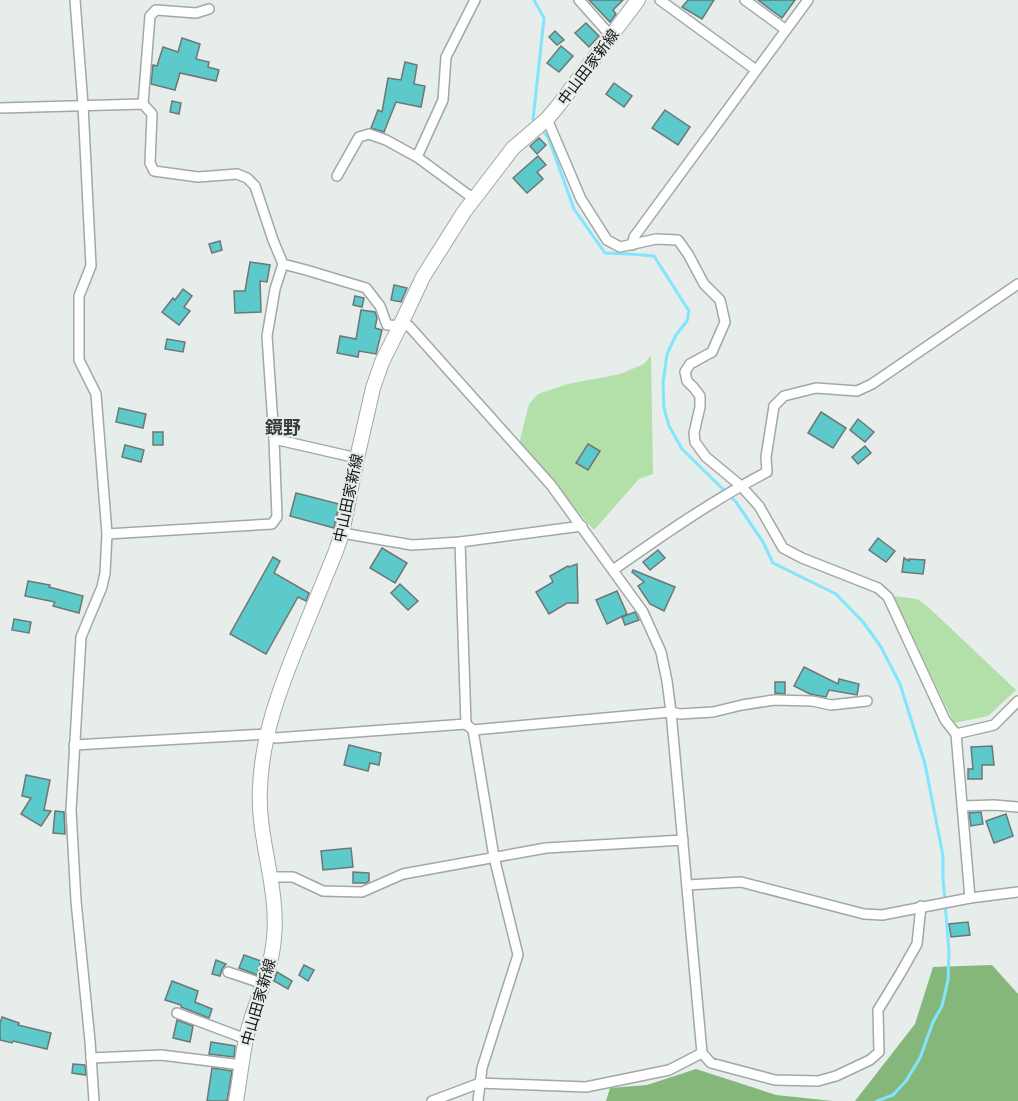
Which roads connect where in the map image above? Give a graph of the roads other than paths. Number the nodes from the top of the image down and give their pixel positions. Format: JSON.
{"nodes":[{"id":1,"x":75,"y":0,"type":"edge"},
{"id":2,"x":475,"y":0,"type":"edge"},
{"id":3,"x":579,"y":0,"type":"edge"},
{"id":4,"x":638,"y":0,"type":"edge"},
{"id":5,"x":660,"y":0,"type":"edge"},
{"id":6,"x":745,"y":0,"type":"edge"},
{"id":7,"x":808,"y":0,"type":"edge"},
{"id":8,"x":210,"y":9,"type":"dead end"},
{"id":9,"x":786,"y":30,"type":"junction"},
{"id":10,"x":611,"y":36,"type":"junction"},
{"id":11,"x":756,"y":70,"type":"junction"},
{"id":12,"x":143,"y":104,"type":"junction"},
{"id":13,"x":83,"y":105,"type":"junction"},
{"id":14,"x":0,"y":108,"type":"edge"},
{"id":15,"x":547,"y":119,"type":"junction"},
{"id":16,"x":417,"y":157,"type":"junction"},
{"id":17,"x":338,"y":176,"type":"dead end"},
{"id":18,"x":474,"y":199,"type":"junction"},
{"id":19,"x":632,"y":245,"type":"junction"},
{"id":20,"x":283,"y":264,"type":"junction"},
{"id":21,"x":1018,"y":284,"type":"edge"},
{"id":22,"x":400,"y":326,"type":"junction"},
{"id":23,"x":274,"y":439,"type":"junction"},
{"id":24,"x":357,"y":458,"type":"junction"},
{"id":25,"x":741,"y":486,"type":"junction"},
{"id":26,"x":582,"y":526,"type":"junction"},
{"id":27,"x":342,"y":532,"type":"junction"},
{"id":28,"x":107,"y":534,"type":"junction"},
{"id":29,"x":460,"y":542,"type":"junction"},
{"id":30,"x":613,"y":570,"type":"junction"},
{"id":31,"x":867,"y":701,"type":"dead end"},
{"id":32,"x":1018,"y":701,"type":"edge"},
{"id":33,"x":671,"y":712,"type":"junction"},
{"id":34,"x":469,"y":727,"type":"junction"},
{"id":35,"x":267,"y":734,"type":"junction"},
{"id":36,"x":956,"y":734,"type":"junction"},
{"id":37,"x":74,"y":745,"type":"junction"},
{"id":38,"x":963,"y":806,"type":"junction"},
{"id":39,"x":1018,"y":807,"type":"edge"},
{"id":40,"x":683,"y":840,"type":"junction"},
{"id":41,"x":494,"y":856,"type":"junction"},
{"id":42,"x":270,"y":877,"type":"junction"},
{"id":43,"x":687,"y":885,"type":"junction"},
{"id":44,"x":1018,"y":891,"type":"edge"},
{"id":45,"x":970,"y":898,"type":"junction"},
{"id":46,"x":921,"y":906,"type":"junction"},
{"id":47,"x":228,"y":972,"type":"dead end"},
{"id":48,"x":264,"y":984,"type":"junction"},
{"id":49,"x":177,"y":1013,"type":"dead end"},
{"id":50,"x":246,"y":1039,"type":"junction"},
{"id":51,"x":702,"y":1053,"type":"junction"},
{"id":52,"x":92,"y":1058,"type":"junction"},
{"id":53,"x":242,"y":1065,"type":"junction"},
{"id":54,"x":480,"y":1083,"type":"junction"},
{"id":55,"x":94,"y":1101,"type":"edge"},
{"id":56,"x":236,"y":1101,"type":"edge"},
{"id":57,"x":432,"y":1101,"type":"edge"},
{"id":58,"x":478,"y":1101,"type":"edge"}],
"edges":[{"from":1,"to":13,"type":"street"},
{"from":2,"to":16,"type":"street"},
{"from":3,"to":10,"type":"street"},
{"from":4,"to":10,"type":"main road","name":"中山田家新線"},
{"from":5,"to":11,"type":"street"},
{"from":6,"to":9,"type":"street"},
{"from":7,"to":9,"type":"street"},
{"from":8,"to":12,"type":"street"},
{"from":9,"to":11,"type":"street"},
{"from":10,"to":15,"type":"main road","name":"中山田家新線"},
{"from":11,"to":19,"type":"street"},
{"from":12,"to":13,"type":"street"},
{"from":12,"to":20,"type":"street"},
{"from":13,"to":14,"type":"street"},
{"from":13,"to":28,"type":"street"},
{"from":15,"to":18,"type":"main road","name":"中山田家新線"},
{"from":15,"to":19,"type":"street"},
{"from":16,"to":17,"type":"street"},
{"from":16,"to":18,"type":"street"},
{"from":18,"to":22,"type":"main road","name":"中山田家新線"},
{"from":19,"to":25,"type":"street"},
{"from":20,"to":22,"type":"street"},
{"from":20,"to":23,"type":"street"},
{"from":21,"to":25,"type":"street"},
{"from":22,"to":24,"type":"main road","name":"中山田家新線"},
{"from":22,"to":26,"type":"street"},
{"from":23,"to":24,"type":"street"},
{"from":23,"to":28,"type":"street"},
{"from":24,"to":27,"type":"main road","name":"中山田家新線"},
{"from":25,"to":30,"type":"street"},
{"from":25,"to":36,"type":"street"},
{"from":26,"to":29,"type":"street"},
{"from":26,"to":30,"type":"street"},
{"from":27,"to":29,"type":"street"},
{"from":27,"to":35,"type":"main road","name":"中山田家新線"},
{"from":28,"to":37,"type":"street"},
{"from":29,"to":34,"type":"street"},
{"from":30,"to":33,"type":"street"},
{"from":31,"to":33,"type":"street"},
{"from":32,"to":36,"type":"street"},
{"from":33,"to":34,"type":"street"},
{"from":33,"to":40,"type":"street"},
{"from":34,"to":35,"type":"street"},
{"from":34,"to":41,"type":"street"},
{"from":35,"to":37,"type":"street"},
{"from":35,"to":42,"type":"main road","name":"中山田家新線"},
{"from":36,"to":38,"type":"street"},
{"from":37,"to":52,"type":"street"},
{"from":38,"to":39,"type":"street"},
{"from":38,"to":45,"type":"street"},
{"from":40,"to":41,"type":"street"},
{"from":40,"to":43,"type":"street"},
{"from":41,"to":42,"type":"street"},
{"from":41,"to":54,"type":"street"},
{"from":42,"to":48,"type":"main road","name":"中山田家新線"},
{"from":43,"to":46,"type":"street"},
{"from":43,"to":51,"type":"street"},
{"from":44,"to":45,"type":"street"},
{"from":45,"to":46,"type":"street"},
{"from":46,"to":51,"type":"street"},
{"from":47,"to":48,"type":"street"},
{"from":48,"to":50,"type":"main road","name":"中山田家新線"},
{"from":49,"to":50,"type":"street"},
{"from":50,"to":53,"type":"main road","name":"中山田家新線"},
{"from":51,"to":54,"type":"street"},
{"from":52,"to":53,"type":"street"},
{"from":52,"to":55,"type":"street"},
{"from":53,"to":56,"type":"main road","name":"中山田家新線"},
{"from":54,"to":57,"type":"street"},
{"from":54,"to":58,"type":"street"}]}
